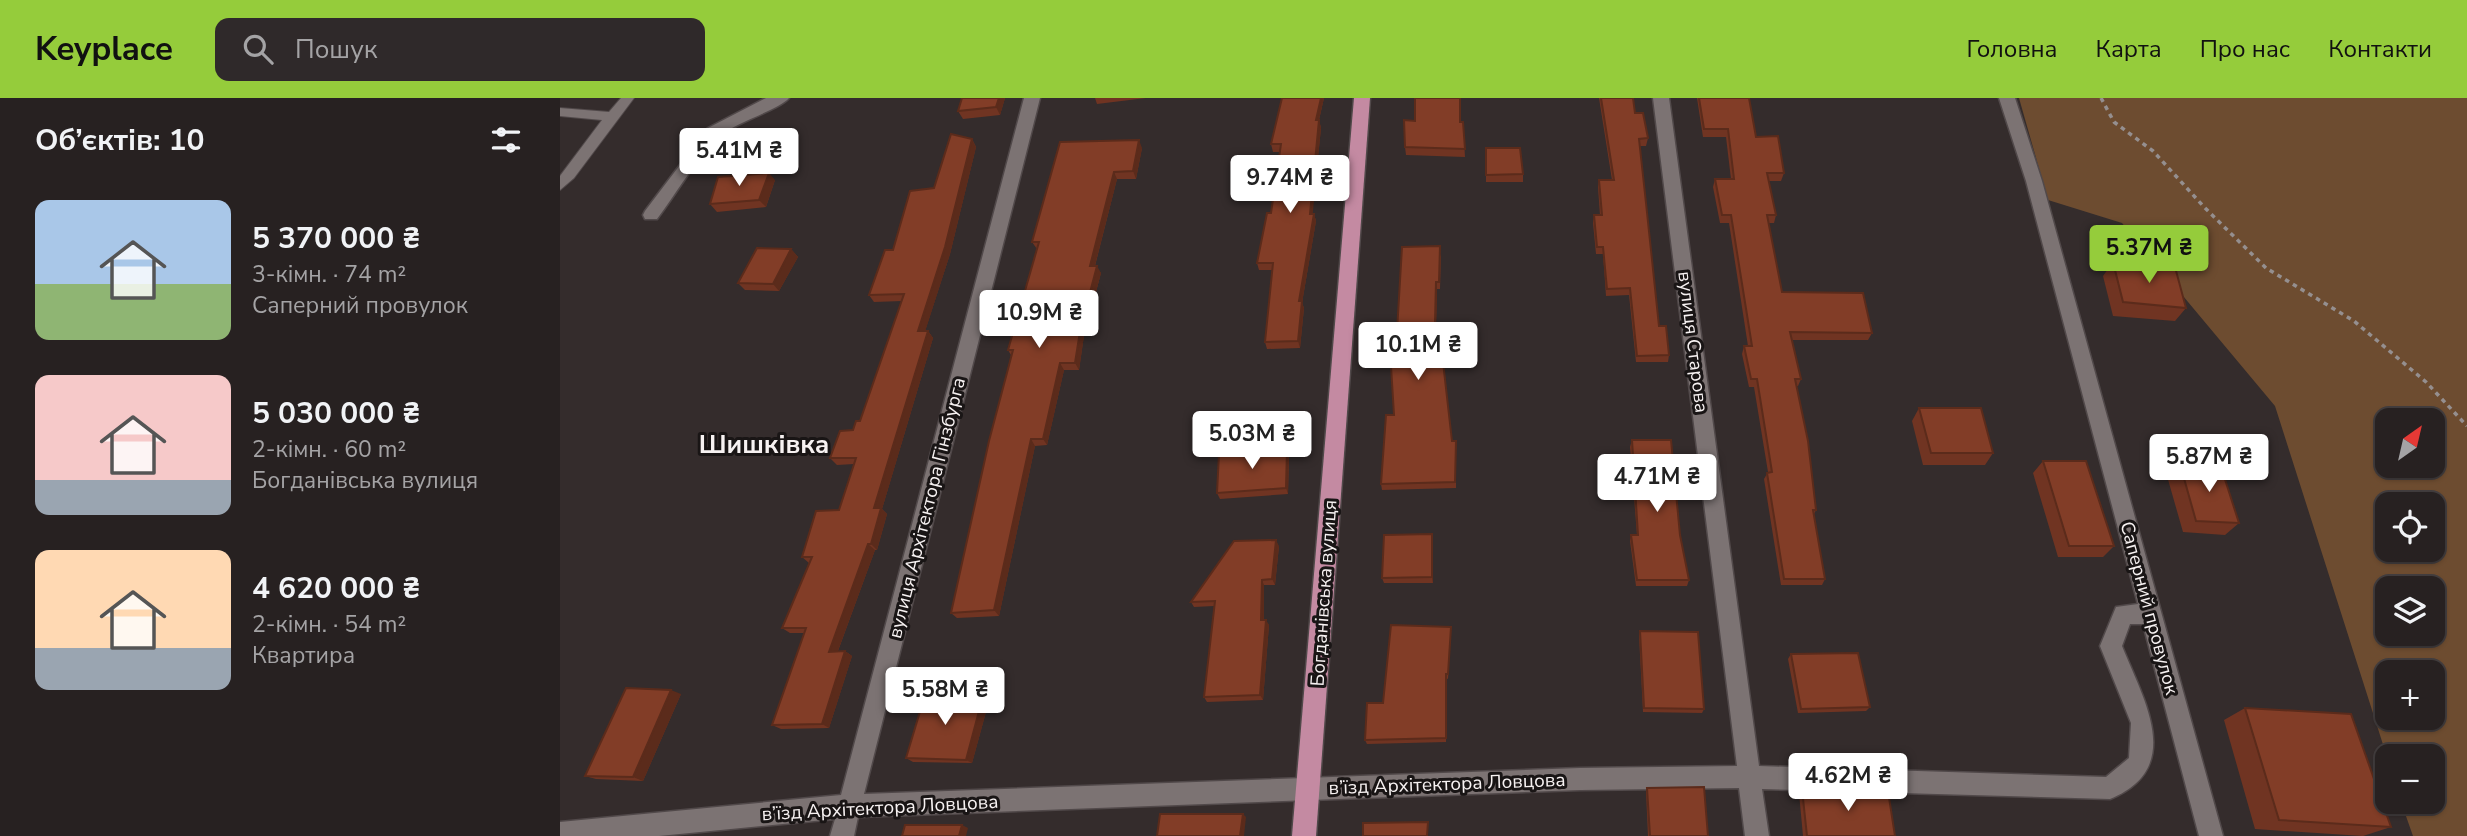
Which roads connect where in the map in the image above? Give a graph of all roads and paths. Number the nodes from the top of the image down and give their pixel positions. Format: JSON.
{"nodes":[{"id":1,"x":628,"y":98,"type":"edge"},
{"id":2,"x":781,"y":98,"type":"edge"},
{"id":3,"x":1032,"y":98,"type":"edge"},
{"id":4,"x":1362,"y":98,"type":"edge"},
{"id":5,"x":1661,"y":98,"type":"edge"},
{"id":6,"x":2007,"y":98,"type":"edge"},
{"id":7,"x":2101,"y":98,"type":"edge"},
{"id":8,"x":560,"y":113,"type":"edge"},
{"id":9,"x":610,"y":116,"type":"junction"},
{"id":10,"x":560,"y":185,"type":"edge"},
{"id":11,"x":651,"y":215,"type":"dead end"},
{"id":12,"x":2467,"y":426,"type":"edge"},
{"id":13,"x":2151,"y":614,"type":"junction"},
{"id":14,"x":1749,"y":777,"type":"junction"},
{"id":15,"x":1309,"y":789,"type":"junction"},
{"id":16,"x":851,"y":806,"type":"junction"},
{"id":17,"x":560,"y":834,"type":"edge"},
{"id":18,"x":842,"y":836,"type":"edge"},
{"id":19,"x":1304,"y":836,"type":"edge"},
{"id":20,"x":1757,"y":836,"type":"edge"},
{"id":21,"x":2211,"y":836,"type":"edge"}],
"edges":[{"from":1,"to":9,"type":"lane"},
{"from":2,"to":11,"type":"street"},
{"from":3,"to":16,"type":"street","name":"вулиця Архітектора Гінзбурга"},
{"from":4,"to":15,"type":"main road","name":"Богданівська вулиця"},
{"from":5,"to":14,"type":"street","name":"вулиця Старова"},
{"from":6,"to":13,"type":"street","name":"Саперний провулок"},
{"from":7,"to":12,"type":"path"},
{"from":8,"to":9,"type":"lane"},
{"from":9,"to":10,"type":"lane"},
{"from":13,"to":14,"type":"street","name":"в’їзд Архітектора Ловцова"},
{"from":13,"to":21,"type":"street","name":"Саперний провулок"},
{"from":14,"to":15,"type":"street","name":"в’їзд Архітектора Ловцова"},
{"from":14,"to":20,"type":"street","name":"вулиця Старова"},
{"from":15,"to":16,"type":"street","name":"в’їзд Архітектора Ловцова"},
{"from":15,"to":19,"type":"main road","name":"Богданівська вулиця"},
{"from":16,"to":17,"type":"street","name":"в’їзд Архітектора Ловцова"},
{"from":16,"to":18,"type":"street","name":"вулиця Архітектора Гінзбурга"}]}
